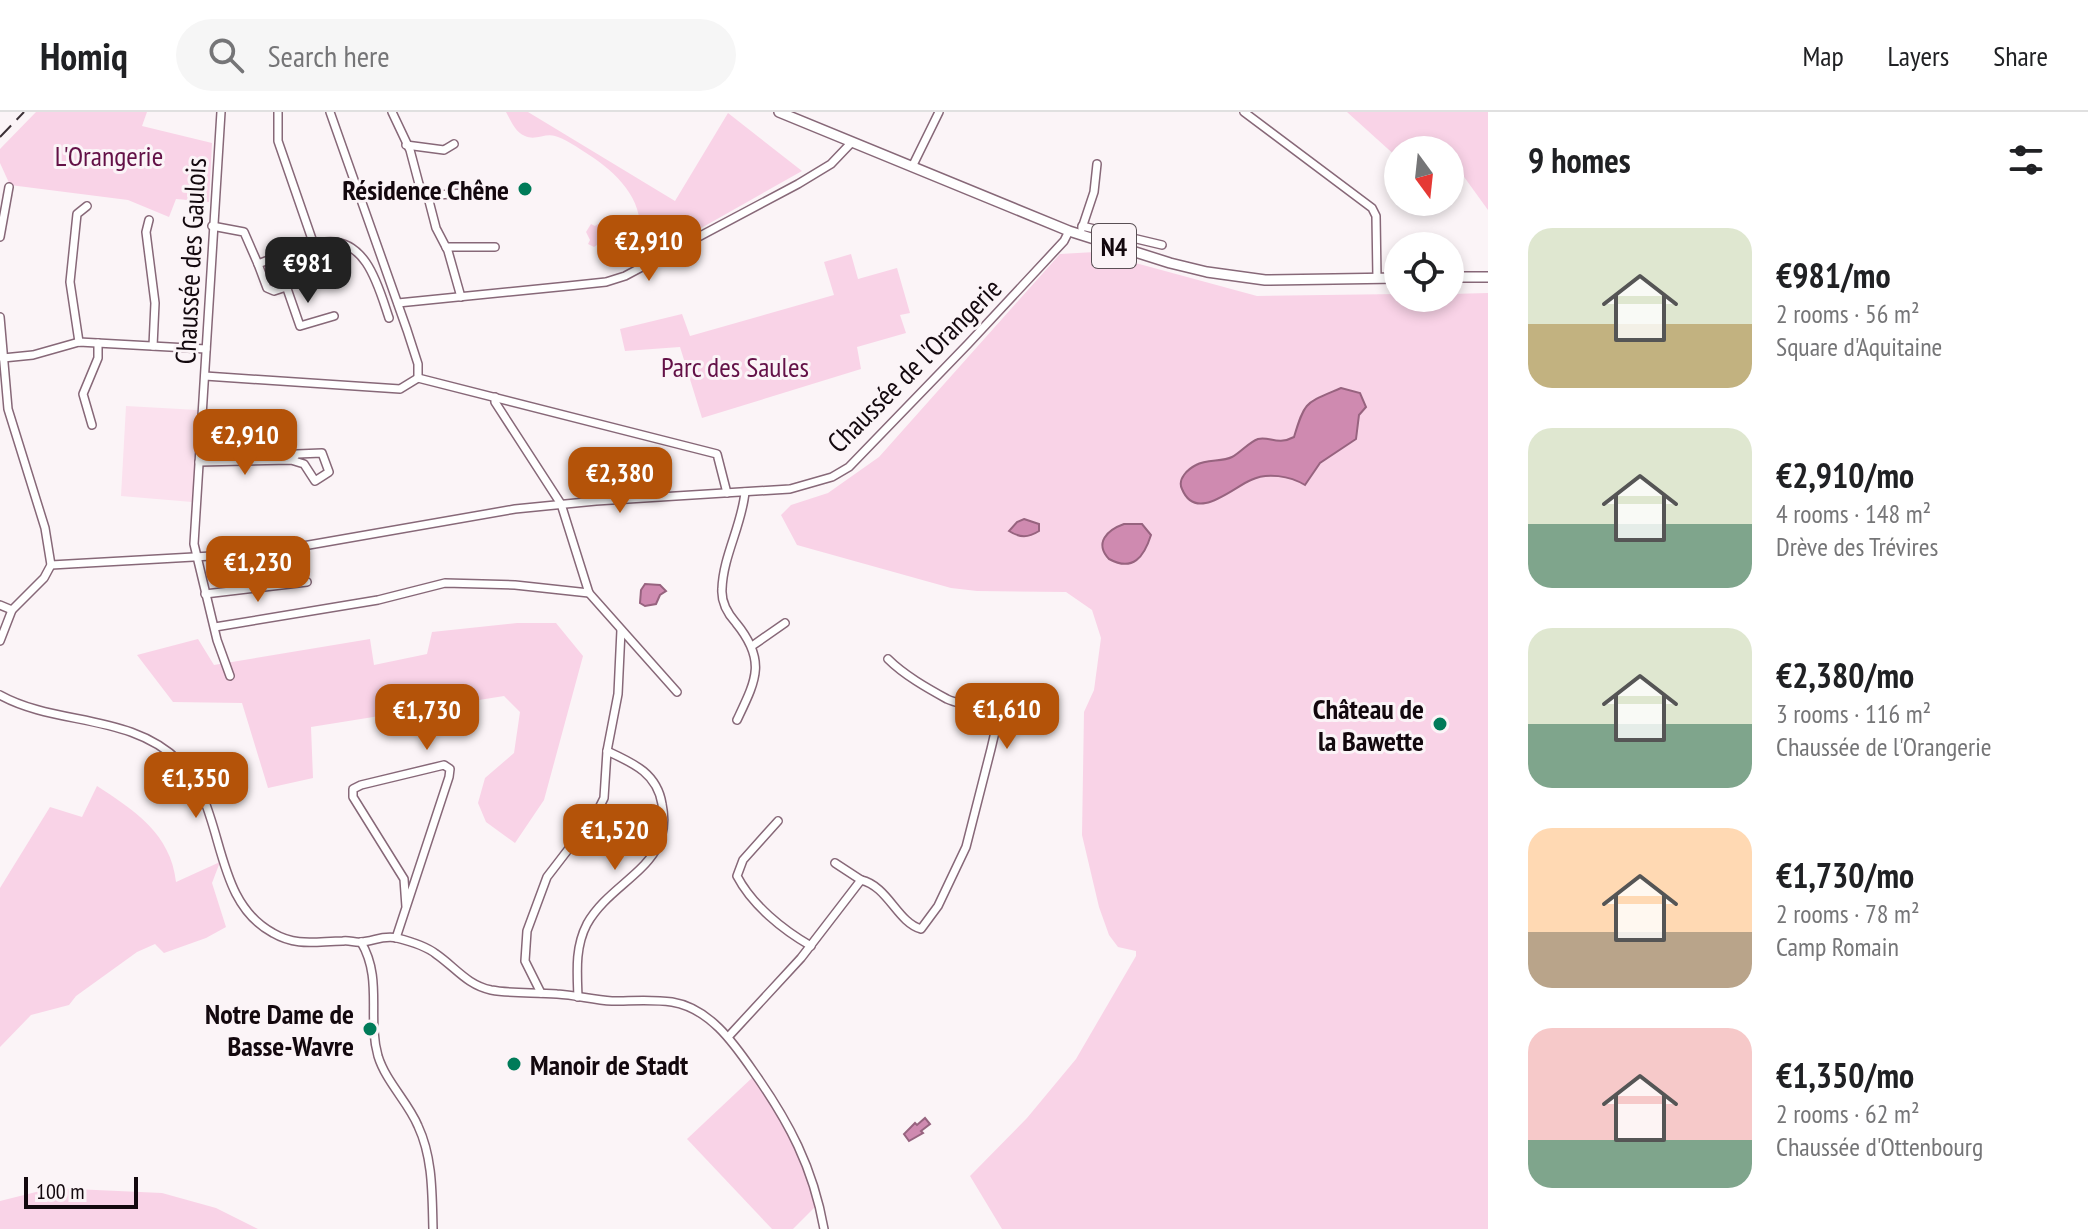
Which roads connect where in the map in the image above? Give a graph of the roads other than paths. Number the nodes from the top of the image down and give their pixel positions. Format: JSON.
{"nodes":[{"id":1,"x":221,"y":112,"type":"edge"},
{"id":2,"x":278,"y":112,"type":"edge"},
{"id":3,"x":330,"y":112,"type":"edge"},
{"id":4,"x":392,"y":112,"type":"edge"},
{"id":5,"x":779,"y":112,"type":"edge"},
{"id":6,"x":939,"y":112,"type":"edge"},
{"id":7,"x":1244,"y":112,"type":"edge"},
{"id":8,"x":852,"y":142,"type":"junction"},
{"id":9,"x":454,"y":144,"type":"dead end"},
{"id":10,"x":406,"y":145,"type":"junction"},
{"id":11,"x":1097,"y":164,"type":"dead end"},
{"id":12,"x":912,"y":167,"type":"junction"},
{"id":13,"x":9,"y":187,"type":"dead end"},
{"id":14,"x":463,"y":193,"type":"dead end"},
{"id":15,"x":426,"y":196,"type":"junction"},
{"id":16,"x":87,"y":206,"type":"dead end"},
{"id":17,"x":149,"y":220,"type":"dead end"},
{"id":18,"x":212,"y":226,"type":"junction"},
{"id":19,"x":1077,"y":230,"type":"junction"},
{"id":20,"x":0,"y":237,"type":"edge"},
{"id":21,"x":314,"y":245,"type":"junction"},
{"id":22,"x":1162,"y":245,"type":"dead end"},
{"id":23,"x":446,"y":247,"type":"junction"},
{"id":24,"x":495,"y":247,"type":"dead end"},
{"id":25,"x":276,"y":257,"type":"junction"},
{"id":26,"x":258,"y":264,"type":"junction"},
{"id":27,"x":1464,"y":277,"type":"edge"},
{"id":28,"x":1488,"y":277,"type":"edge"},
{"id":29,"x":388,"y":278,"type":"junction"},
{"id":30,"x":1377,"y":278,"type":"junction"},
{"id":31,"x":1384,"y":278,"type":"edge"},
{"id":32,"x":376,"y":282,"type":"junction"},
{"id":33,"x":286,"y":287,"type":"junction"},
{"id":34,"x":394,"y":294,"type":"junction"},
{"id":35,"x":461,"y":297,"type":"junction"},
{"id":36,"x":382,"y":298,"type":"junction"},
{"id":37,"x":398,"y":303,"type":"junction"},
{"id":38,"x":334,"y":316,"type":"dead end"},
{"id":39,"x":0,"y":317,"type":"edge"},
{"id":40,"x":389,"y":318,"type":"dead end"},
{"id":41,"x":79,"y":342,"type":"junction"},
{"id":42,"x":98,"y":343,"type":"junction"},
{"id":43,"x":153,"y":346,"type":"junction"},
{"id":44,"x":206,"y":349,"type":"junction"},
{"id":45,"x":3,"y":358,"type":"junction"},
{"id":46,"x":205,"y":376,"type":"junction"},
{"id":47,"x":418,"y":378,"type":"junction"},
{"id":48,"x":495,"y":397,"type":"junction"},
{"id":49,"x":92,"y":425,"type":"dead end"},
{"id":50,"x":291,"y":460,"type":"junction"},
{"id":51,"x":199,"y":462,"type":"junction"},
{"id":52,"x":745,"y":492,"type":"junction"},
{"id":53,"x":727,"y":493,"type":"junction"},
{"id":54,"x":561,"y":504,"type":"junction"},
{"id":55,"x":196,"y":557,"type":"junction"},
{"id":56,"x":51,"y":565,"type":"junction"},
{"id":57,"x":307,"y":582,"type":"dead end"},
{"id":58,"x":589,"y":593,"type":"junction"},
{"id":59,"x":205,"y":594,"type":"junction"},
{"id":60,"x":0,"y":605,"type":"edge"},
{"id":61,"x":12,"y":610,"type":"junction"},
{"id":62,"x":785,"y":623,"type":"dead end"},
{"id":63,"x":215,"y":627,"type":"junction"},
{"id":64,"x":621,"y":630,"type":"junction"},
{"id":65,"x":0,"y":641,"type":"edge"},
{"id":66,"x":752,"y":646,"type":"junction"},
{"id":67,"x":888,"y":659,"type":"dead end"},
{"id":68,"x":230,"y":676,"type":"dead end"},
{"id":69,"x":677,"y":692,"type":"dead end"},
{"id":70,"x":0,"y":695,"type":"edge"},
{"id":71,"x":737,"y":720,"type":"dead end"},
{"id":72,"x":607,"y":751,"type":"junction"},
{"id":73,"x":778,"y":821,"type":"dead end"},
{"id":74,"x":835,"y":863,"type":"dead end"},
{"id":75,"x":861,"y":880,"type":"junction"},
{"id":76,"x":406,"y":907,"type":"junction"},
{"id":77,"x":396,"y":938,"type":"junction"},
{"id":78,"x":361,"y":942,"type":"junction"},
{"id":79,"x":811,"y":946,"type":"junction"},
{"id":80,"x":541,"y":993,"type":"junction"},
{"id":81,"x":578,"y":997,"type":"junction"},
{"id":82,"x":729,"y":1036,"type":"junction"},
{"id":83,"x":433,"y":1229,"type":"edge"},
{"id":84,"x":824,"y":1229,"type":"edge"}],
"edges":[{"from":1,"to":18,"type":"street","name":"Chaussée des Gaulois"},
{"from":2,"to":21,"type":"street"},
{"from":3,"to":29,"type":"street"},
{"from":4,"to":10,"type":"street"},
{"from":5,"to":8,"type":"main road","number":"N4"},
{"from":6,"to":12,"type":"street"},
{"from":7,"to":30,"type":"street"},
{"from":8,"to":12,"type":"main road","number":"N4"},
{"from":8,"to":35,"type":"street"},
{"from":9,"to":10,"type":"street"},
{"from":10,"to":15,"type":"street"},
{"from":11,"to":19,"type":"street","name":"Chaussée de l'Orangerie"},
{"from":12,"to":19,"type":"main road","number":"N4"},
{"from":13,"to":20,"type":"street"},
{"from":14,"to":15,"type":"street"},
{"from":15,"to":23,"type":"street"},
{"from":16,"to":41,"type":"street"},
{"from":17,"to":43,"type":"street"},
{"from":18,"to":26,"type":"street"},
{"from":18,"to":44,"type":"street","name":"Chaussée des Gaulois"},
{"from":19,"to":22,"type":"street"},
{"from":19,"to":30,"type":"main road","number":"N4"},
{"from":19,"to":52,"type":"street","name":"Chaussée de l'Orangerie"},
{"from":21,"to":25,"type":"street"},
{"from":21,"to":32,"type":"street"},
{"from":23,"to":24,"type":"street"},
{"from":23,"to":35,"type":"street"},
{"from":25,"to":26,"type":"street"},
{"from":25,"to":33,"type":"street"},
{"from":26,"to":33,"type":"street"},
{"from":27,"to":28,"type":"main road"},
{"from":29,"to":32,"type":"street"},
{"from":29,"to":34,"type":"street"},
{"from":30,"to":31,"type":"main road","number":"N4"},
{"from":32,"to":36,"type":"street"},
{"from":33,"to":38,"type":"street"},
{"from":34,"to":36,"type":"street"},
{"from":34,"to":37,"type":"street"},
{"from":35,"to":37,"type":"street"},
{"from":36,"to":40,"type":"street"},
{"from":37,"to":47,"type":"street"},
{"from":39,"to":45,"type":"street"},
{"from":41,"to":42,"type":"street"},
{"from":41,"to":45,"type":"street"},
{"from":42,"to":43,"type":"street"},
{"from":42,"to":49,"type":"street"},
{"from":43,"to":44,"type":"street"},
{"from":44,"to":46,"type":"street","name":"Chaussée des Gaulois"},
{"from":45,"to":56,"type":"street"},
{"from":46,"to":47,"type":"street"},
{"from":46,"to":51,"type":"street","name":"Chaussée des Gaulois"},
{"from":47,"to":48,"type":"street"},
{"from":48,"to":53,"type":"street"},
{"from":48,"to":54,"type":"street"},
{"from":50,"to":50,"type":"street"},
{"from":50,"to":51,"type":"street"},
{"from":51,"to":55,"type":"street","name":"Chaussée des Gaulois"},
{"from":52,"to":53,"type":"street","name":"Chaussée de l'Orangerie"},
{"from":52,"to":66,"type":"street"},
{"from":53,"to":54,"type":"street","name":"Chaussée de l'Orangerie"},
{"from":54,"to":55,"type":"street","name":"Chaussée de l'Orangerie"},
{"from":54,"to":58,"type":"street"},
{"from":55,"to":56,"type":"street","name":"Chaussée de l'Orangerie"},
{"from":55,"to":59,"type":"street","name":"Chaussée des Gaulois"},
{"from":56,"to":61,"type":"street"},
{"from":57,"to":59,"type":"street"},
{"from":58,"to":63,"type":"street"},
{"from":58,"to":64,"type":"street"},
{"from":59,"to":63,"type":"street","name":"Chaussée des Gaulois"},
{"from":60,"to":61,"type":"street"},
{"from":61,"to":65,"type":"street"},
{"from":62,"to":66,"type":"street"},
{"from":63,"to":68,"type":"street","name":"Chaussée des Gaulois"},
{"from":64,"to":69,"type":"street"},
{"from":64,"to":72,"type":"street"},
{"from":66,"to":71,"type":"street"},
{"from":67,"to":75,"type":"street"},
{"from":70,"to":78,"type":"street"},
{"from":72,"to":80,"type":"street"},
{"from":72,"to":81,"type":"street"},
{"from":73,"to":79,"type":"street"},
{"from":74,"to":75,"type":"street"},
{"from":75,"to":79,"type":"street"},
{"from":76,"to":76,"type":"street"},
{"from":76,"to":77,"type":"street"},
{"from":77,"to":78,"type":"street"},
{"from":77,"to":80,"type":"street"},
{"from":78,"to":83,"type":"street"},
{"from":79,"to":82,"type":"street"},
{"from":80,"to":81,"type":"street"},
{"from":81,"to":82,"type":"street"},
{"from":82,"to":84,"type":"street"}]}
